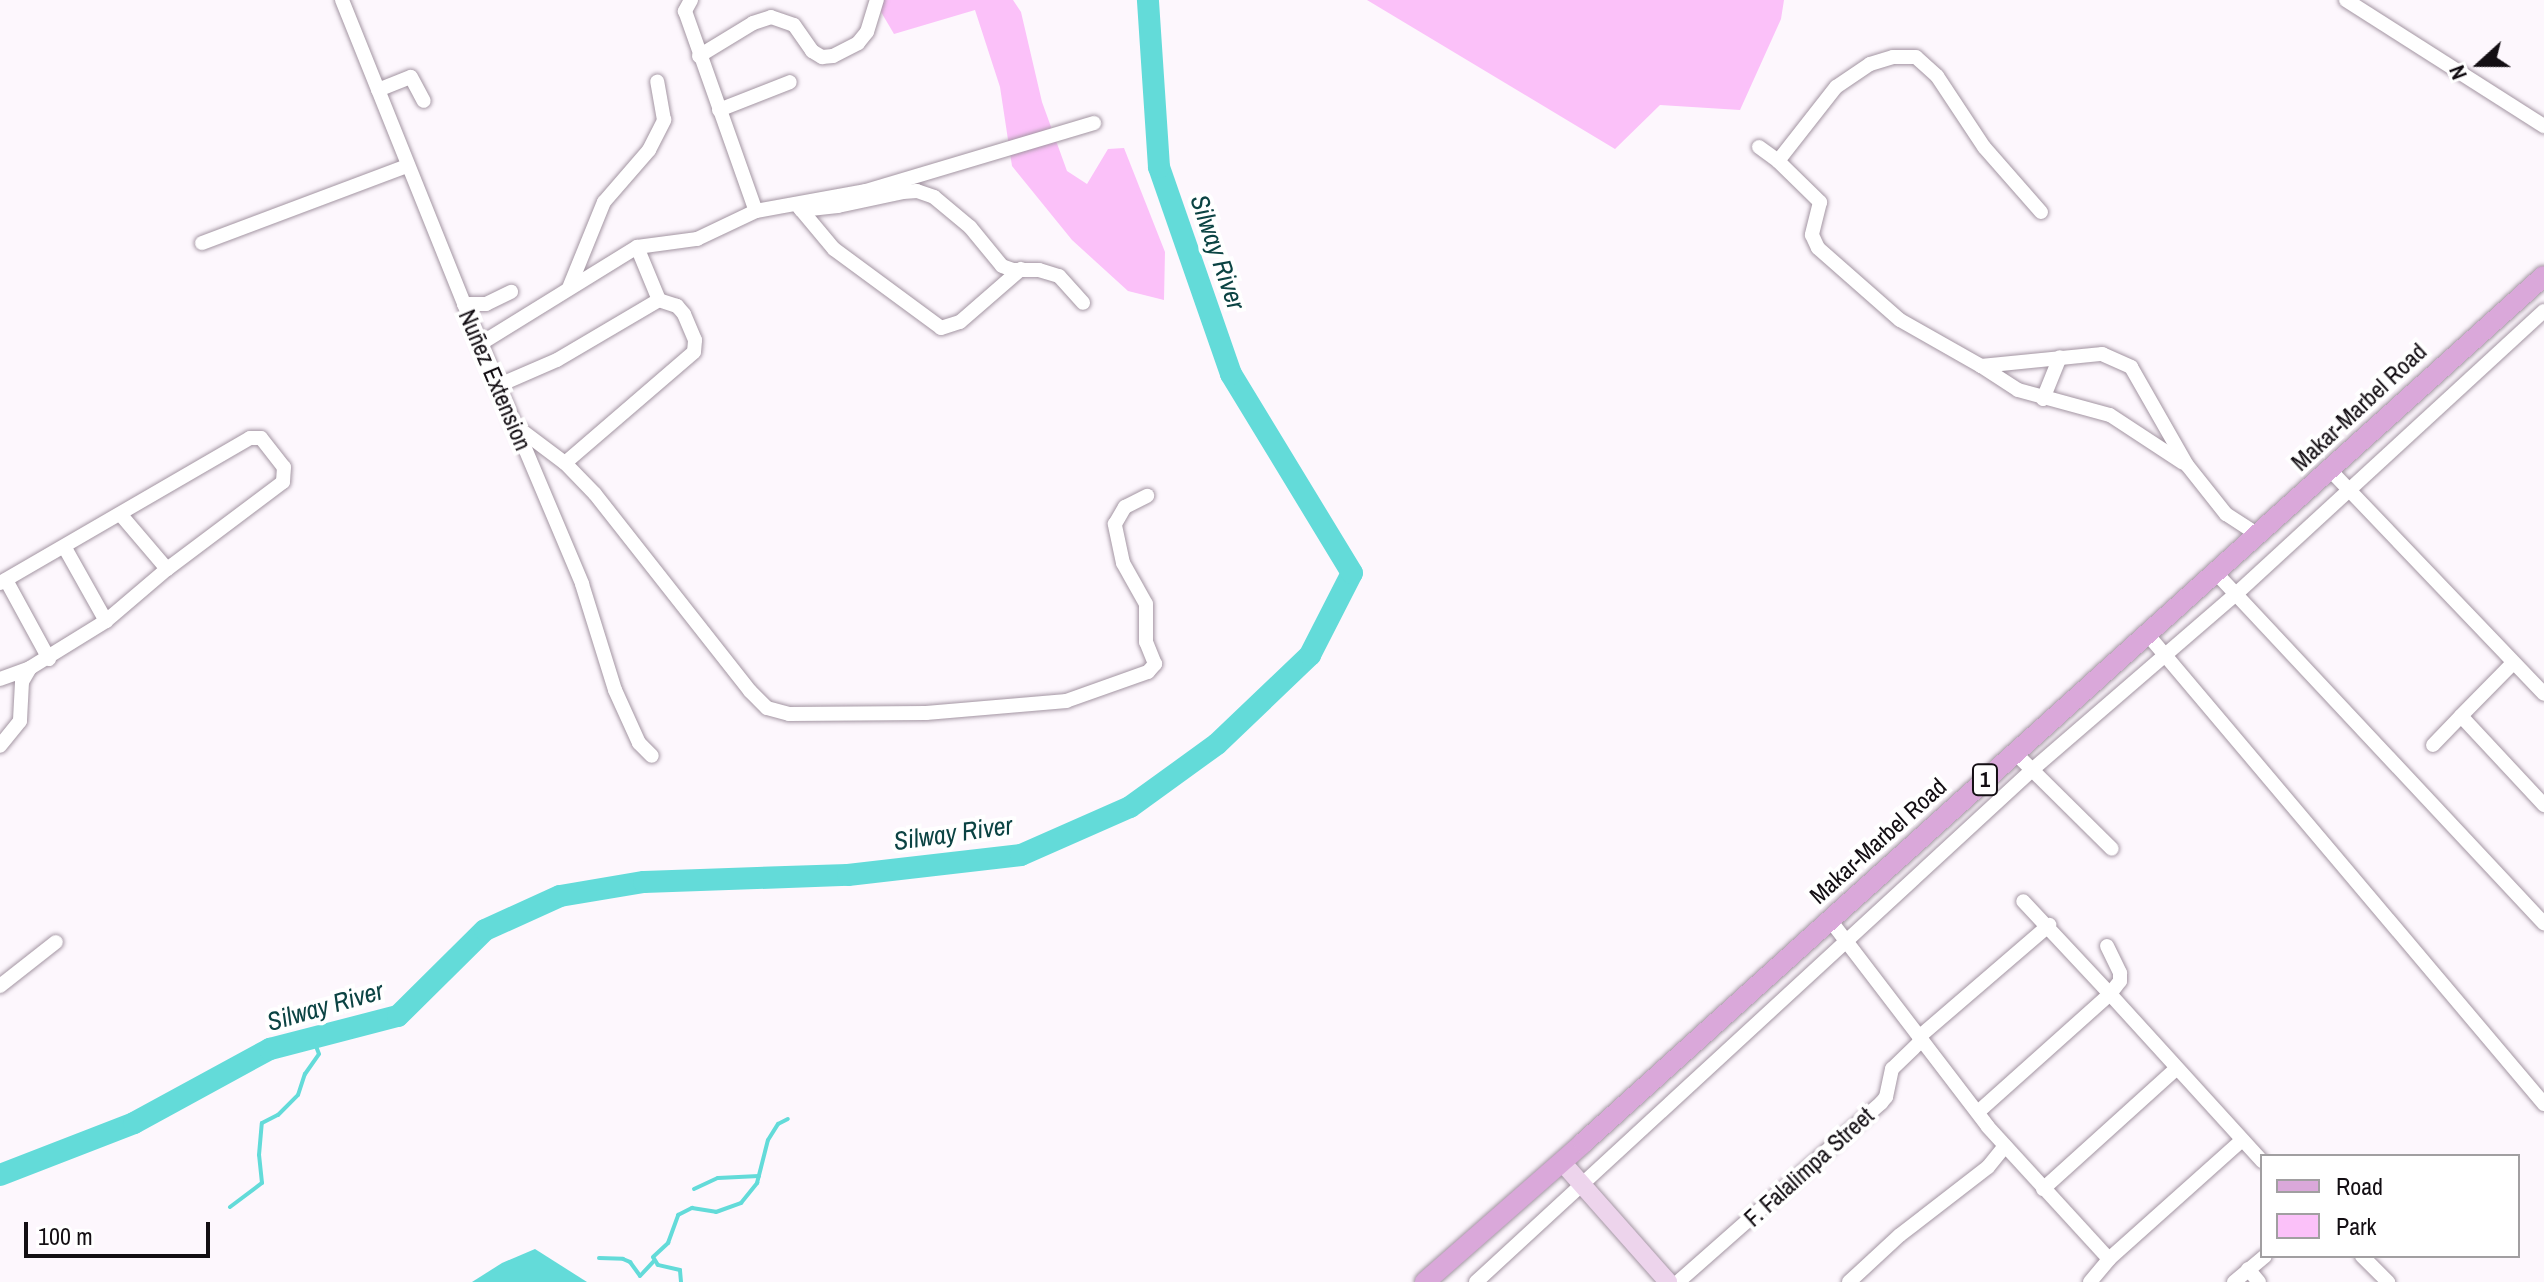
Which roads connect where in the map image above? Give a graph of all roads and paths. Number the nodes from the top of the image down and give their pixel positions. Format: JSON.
{"nodes":[{"id":1,"x":342,"y":0,"type":"edge"},
{"id":2,"x":877,"y":0,"type":"edge"},
{"id":3,"x":2346,"y":0,"type":"edge"},
{"id":4,"x":686,"y":4,"type":"edge"},
{"id":5,"x":699,"y":56,"type":"junction"},
{"id":6,"x":657,"y":82,"type":"dead end"},
{"id":7,"x":790,"y":82,"type":"dead end"},
{"id":8,"x":378,"y":90,"type":"junction"},
{"id":9,"x":424,"y":101,"type":"dead end"},
{"id":10,"x":719,"y":110,"type":"junction"},
{"id":11,"x":1094,"y":123,"type":"dead end"},
{"id":12,"x":2544,"y":126,"type":"edge"},
{"id":13,"x":1759,"y":147,"type":"dead end"},
{"id":14,"x":1778,"y":161,"type":"junction"},
{"id":15,"x":407,"y":166,"type":"junction"},
{"id":16,"x":798,"y":206,"type":"junction"},
{"id":17,"x":756,"y":211,"type":"junction"},
{"id":18,"x":2041,"y":212,"type":"dead end"},
{"id":19,"x":202,"y":243,"type":"dead end"},
{"id":20,"x":637,"y":247,"type":"junction"},
{"id":21,"x":1021,"y":269,"type":"junction"},
{"id":22,"x":2544,"y":276,"type":"edge"},
{"id":23,"x":569,"y":288,"type":"junction"},
{"id":24,"x":511,"y":292,"type":"dead end"},
{"id":25,"x":659,"y":300,"type":"junction"},
{"id":26,"x":1083,"y":303,"type":"dead end"},
{"id":27,"x":464,"y":304,"type":"junction"},
{"id":28,"x":2544,"y":311,"type":"edge"},
{"id":29,"x":480,"y":344,"type":"junction"},
{"id":30,"x":2060,"y":357,"type":"junction"},
{"id":31,"x":1981,"y":366,"type":"junction"},
{"id":32,"x":497,"y":386,"type":"junction"},
{"id":33,"x":2043,"y":399,"type":"junction"},
{"id":34,"x":513,"y":424,"type":"junction"},
{"id":35,"x":565,"y":463,"type":"junction"},
{"id":36,"x":2187,"y":465,"type":"junction"},
{"id":37,"x":2331,"y":471,"type":"junction"},
{"id":38,"x":2349,"y":491,"type":"junction"},
{"id":39,"x":1147,"y":496,"type":"dead end"},
{"id":40,"x":121,"y":515,"type":"junction"},
{"id":41,"x":2257,"y":534,"type":"junction"},
{"id":42,"x":65,"y":548,"type":"junction"},
{"id":43,"x":167,"y":569,"type":"junction"},
{"id":44,"x":2216,"y":573,"type":"junction"},
{"id":45,"x":3,"y":582,"type":"edge"},
{"id":46,"x":2236,"y":594,"type":"junction"},
{"id":47,"x":106,"y":621,"type":"junction"},
{"id":48,"x":2148,"y":635,"type":"junction"},
{"id":49,"x":2164,"y":655,"type":"junction"},
{"id":50,"x":49,"y":659,"type":"junction"},
{"id":51,"x":2513,"y":663,"type":"junction"},
{"id":52,"x":30,"y":668,"type":"junction"},
{"id":53,"x":0,"y":679,"type":"edge"},
{"id":54,"x":2544,"y":694,"type":"edge"},
{"id":55,"x":2461,"y":716,"type":"junction"},
{"id":56,"x":2433,"y":745,"type":"dead end"},
{"id":57,"x":0,"y":746,"type":"edge"},
{"id":58,"x":2015,"y":753,"type":"junction"},
{"id":59,"x":652,"y":756,"type":"dead end"},
{"id":60,"x":2032,"y":770,"type":"junction"},
{"id":61,"x":2544,"y":805,"type":"edge"},
{"id":62,"x":2112,"y":849,"type":"dead end"},
{"id":63,"x":2023,"y":901,"type":"dead end"},
{"id":64,"x":1830,"y":920,"type":"junction"},
{"id":65,"x":2544,"y":923,"type":"edge"},
{"id":66,"x":2049,"y":925,"type":"junction"},
{"id":67,"x":56,"y":942,"type":"dead end"},
{"id":68,"x":1847,"y":943,"type":"junction"},
{"id":69,"x":2107,"y":946,"type":"dead end"},
{"id":70,"x":0,"y":986,"type":"edge"},
{"id":71,"x":2110,"y":994,"type":"junction"},
{"id":72,"x":1920,"y":1039,"type":"junction"},
{"id":73,"x":2176,"y":1069,"type":"junction"},
{"id":74,"x":2544,"y":1104,"type":"edge"},
{"id":75,"x":1978,"y":1112,"type":"junction"},
{"id":76,"x":2242,"y":1140,"type":"junction"},
{"id":77,"x":2005,"y":1146,"type":"junction"},
{"id":78,"x":2260,"y":1159,"type":"edge"},
{"id":79,"x":1562,"y":1162,"type":"junction"},
{"id":80,"x":1581,"y":1183,"type":"junction"},
{"id":81,"x":2043,"y":1189,"type":"junction"},
{"id":82,"x":2262,"y":1258,"type":"edge"},
{"id":83,"x":2364,"y":1258,"type":"edge"},
{"id":84,"x":2109,"y":1259,"type":"junction"},
{"id":85,"x":2248,"y":1269,"type":"junction"},
{"id":86,"x":1425,"y":1282,"type":"edge"},
{"id":87,"x":1476,"y":1282,"type":"edge"},
{"id":88,"x":1668,"y":1282,"type":"edge"},
{"id":89,"x":1678,"y":1282,"type":"edge"},
{"id":90,"x":1849,"y":1282,"type":"edge"},
{"id":91,"x":2090,"y":1282,"type":"edge"},
{"id":92,"x":2234,"y":1282,"type":"edge"},
{"id":93,"x":2259,"y":1282,"type":"edge"},
{"id":94,"x":2388,"y":1282,"type":"edge"}],
"edges":[{"from":1,"to":8,"type":"street","name":"Nuñez Extension"},
{"from":2,"to":5,"type":"street"},
{"from":3,"to":12,"type":"street"},
{"from":4,"to":5,"type":"street"},
{"from":5,"to":10,"type":"street"},
{"from":6,"to":23,"type":"street"},
{"from":7,"to":10,"type":"street"},
{"from":8,"to":9,"type":"street"},
{"from":8,"to":15,"type":"street","name":"Nuñez Extension"},
{"from":10,"to":17,"type":"street"},
{"from":11,"to":16,"type":"street"},
{"from":13,"to":14,"type":"street"},
{"from":14,"to":18,"type":"street"},
{"from":14,"to":31,"type":"street"},
{"from":15,"to":19,"type":"street"},
{"from":15,"to":27,"type":"street","name":"Nuñez Extension"},
{"from":16,"to":17,"type":"street"},
{"from":16,"to":21,"type":"street"},
{"from":16,"to":21,"type":"street"},
{"from":17,"to":20,"type":"street"},
{"from":20,"to":23,"type":"street"},
{"from":20,"to":25,"type":"street"},
{"from":21,"to":26,"type":"street"},
{"from":22,"to":37,"type":"main road","name":"Makar-Marbel Road","number":"1"},
{"from":23,"to":29,"type":"street"},
{"from":24,"to":27,"type":"street"},
{"from":25,"to":32,"type":"street"},
{"from":25,"to":35,"type":"street"},
{"from":27,"to":29,"type":"street","name":"Nuñez Extension"},
{"from":28,"to":38,"type":"street"},
{"from":29,"to":32,"type":"street","name":"Nuñez Extension"},
{"from":30,"to":31,"type":"street"},
{"from":30,"to":33,"type":"street"},
{"from":30,"to":36,"type":"street"},
{"from":31,"to":33,"type":"street"},
{"from":32,"to":34,"type":"street","name":"Nuñez Extension"},
{"from":33,"to":36,"type":"street"},
{"from":34,"to":35,"type":"street"},
{"from":34,"to":59,"type":"street","name":"Nuñez Extension"},
{"from":35,"to":39,"type":"street"},
{"from":36,"to":41,"type":"street"},
{"from":37,"to":38,"type":"street"},
{"from":37,"to":41,"type":"main road","name":"Makar-Marbel Road","number":"1"},
{"from":38,"to":46,"type":"street"},
{"from":38,"to":51,"type":"street"},
{"from":40,"to":42,"type":"street"},
{"from":40,"to":43,"type":"street"},
{"from":40,"to":43,"type":"street"},
{"from":41,"to":44,"type":"main road","name":"Makar-Marbel Road","number":"1"},
{"from":42,"to":45,"type":"street"},
{"from":42,"to":47,"type":"street"},
{"from":43,"to":47,"type":"street"},
{"from":44,"to":46,"type":"street"},
{"from":44,"to":48,"type":"main road","name":"Makar-Marbel Road","number":"1"},
{"from":45,"to":50,"type":"street"},
{"from":46,"to":49,"type":"street"},
{"from":46,"to":65,"type":"street"},
{"from":47,"to":50,"type":"street"},
{"from":48,"to":49,"type":"street"},
{"from":48,"to":58,"type":"main road","name":"Makar-Marbel Road","number":"1"},
{"from":49,"to":60,"type":"street"},
{"from":49,"to":74,"type":"street"},
{"from":50,"to":52,"type":"street"},
{"from":51,"to":54,"type":"street"},
{"from":51,"to":55,"type":"street"},
{"from":52,"to":53,"type":"street"},
{"from":52,"to":57,"type":"street"},
{"from":55,"to":56,"type":"street"},
{"from":55,"to":61,"type":"street"},
{"from":58,"to":60,"type":"street"},
{"from":58,"to":64,"type":"main road","name":"Makar-Marbel Road","number":"1"},
{"from":60,"to":62,"type":"street"},
{"from":60,"to":68,"type":"street"},
{"from":63,"to":66,"type":"street"},
{"from":64,"to":68,"type":"street"},
{"from":64,"to":79,"type":"main road","name":"Makar-Marbel Road","number":"1"},
{"from":66,"to":71,"type":"street"},
{"from":66,"to":72,"type":"street","name":"F. Falalimpa Street"},
{"from":67,"to":70,"type":"street"},
{"from":68,"to":72,"type":"street"},
{"from":68,"to":80,"type":"street"},
{"from":69,"to":71,"type":"street"},
{"from":71,"to":73,"type":"street"},
{"from":71,"to":75,"type":"street"},
{"from":72,"to":75,"type":"street"},
{"from":72,"to":89,"type":"street","name":"F. Falalimpa Street"},
{"from":73,"to":76,"type":"street"},
{"from":73,"to":81,"type":"street"},
{"from":75,"to":77,"type":"street"},
{"from":76,"to":78,"type":"street"},
{"from":76,"to":84,"type":"street"},
{"from":77,"to":81,"type":"street"},
{"from":77,"to":90,"type":"street"},
{"from":79,"to":80,"type":"street"},
{"from":79,"to":86,"type":"main road","name":"Makar-Marbel Road","number":"1"},
{"from":80,"to":87,"type":"street"},
{"from":80,"to":88,"type":"street"},
{"from":81,"to":84,"type":"street"},
{"from":82,"to":85,"type":"street"},
{"from":83,"to":94,"type":"street"},
{"from":84,"to":91,"type":"street"},
{"from":85,"to":92,"type":"street"},
{"from":85,"to":93,"type":"street"}]}
